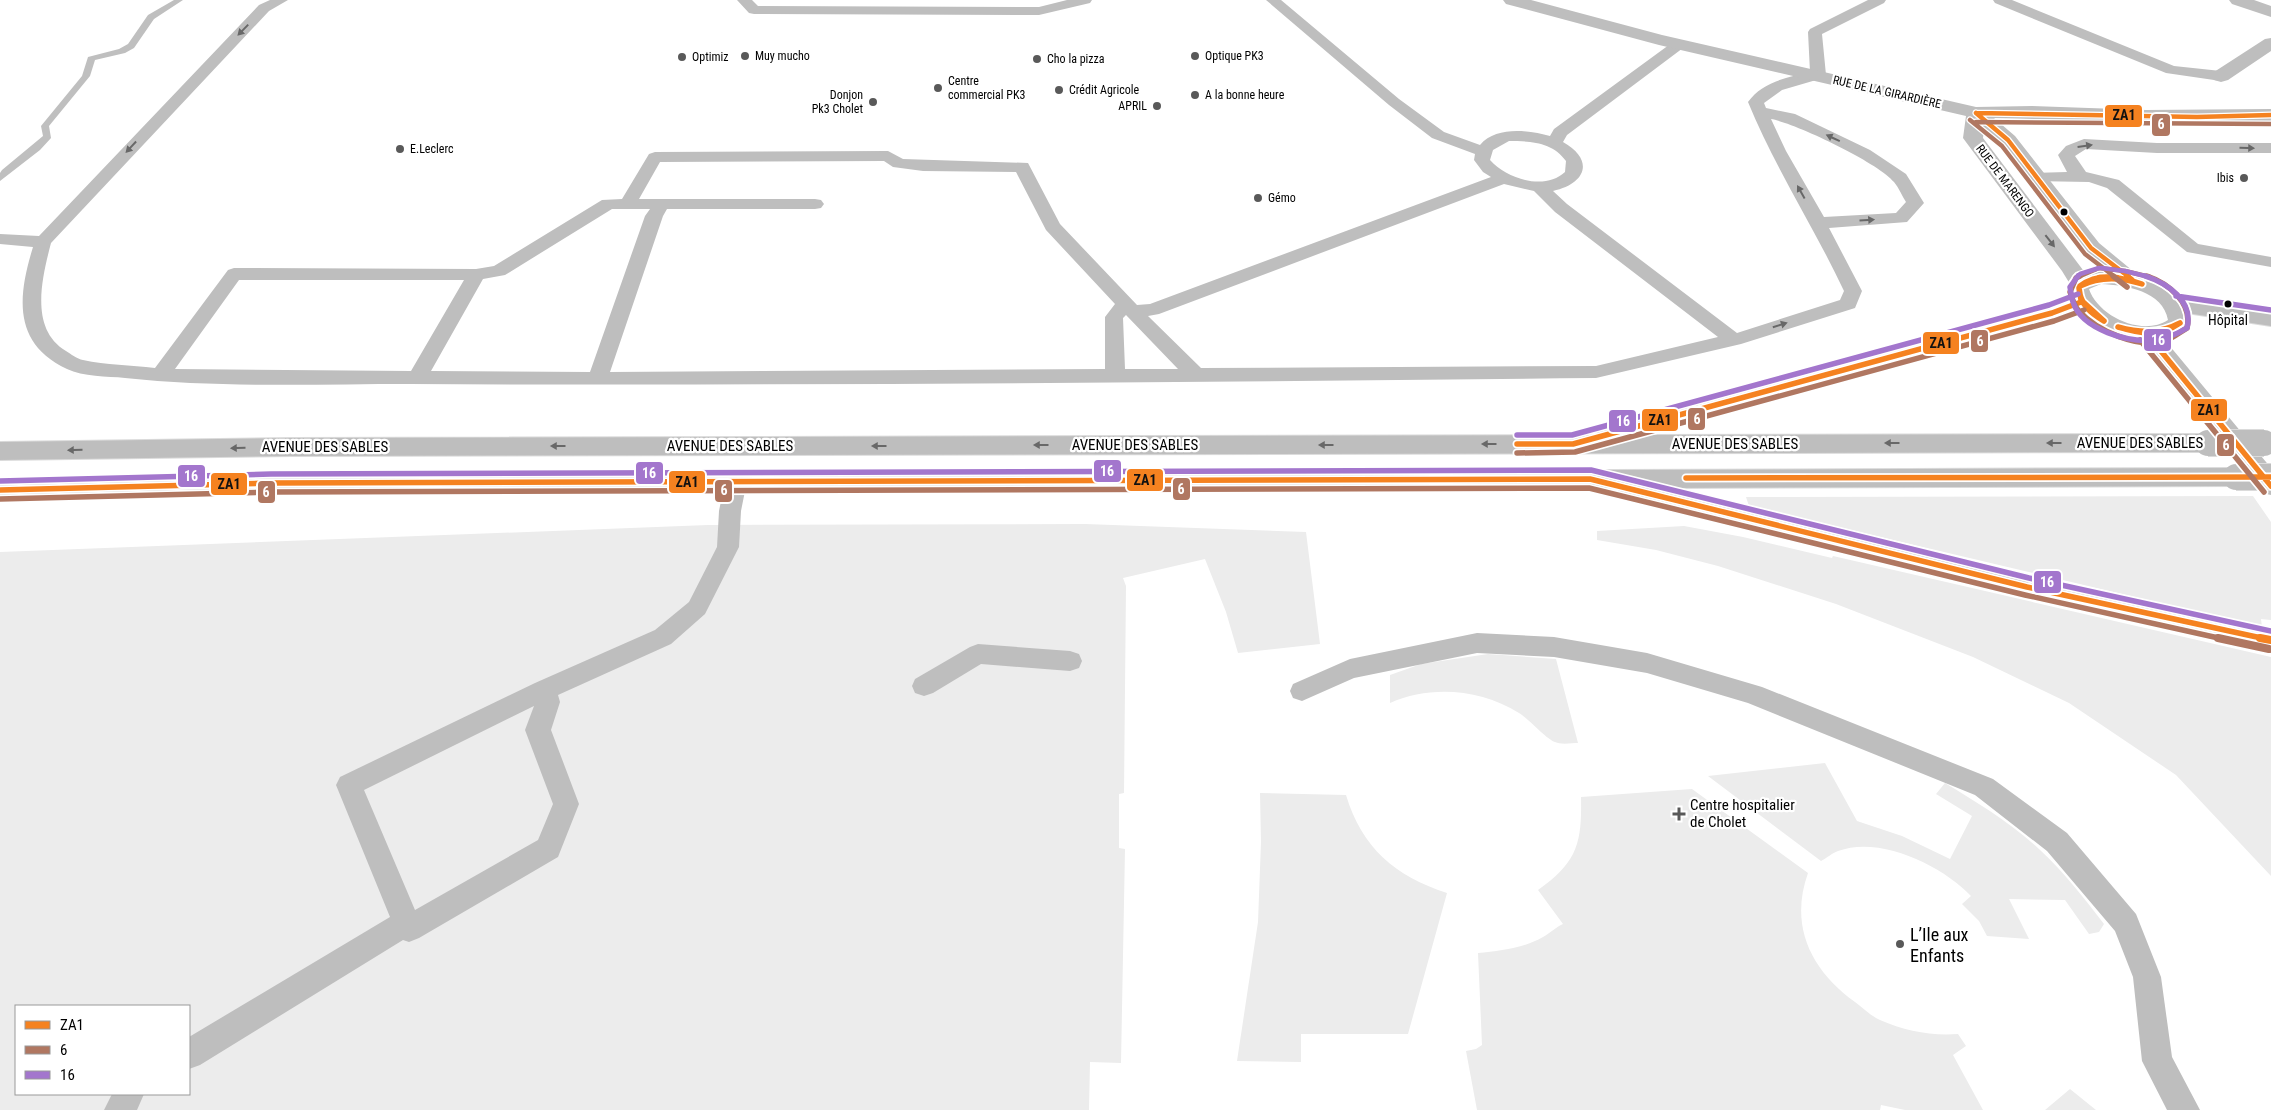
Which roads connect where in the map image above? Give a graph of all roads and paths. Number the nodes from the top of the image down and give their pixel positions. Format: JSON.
{"nodes":[{"id":1,"x":281,"y":0,"type":"edge"},
{"id":2,"x":744,"y":0,"type":"edge"},
{"id":3,"x":1085,"y":0,"type":"edge"},
{"id":4,"x":1273,"y":0,"type":"edge"},
{"id":5,"x":1512,"y":0,"type":"edge"},
{"id":6,"x":1879,"y":0,"type":"edge"},
{"id":7,"x":2000,"y":0,"type":"edge"},
{"id":8,"x":2238,"y":0,"type":"edge"},
{"id":9,"x":2271,"y":12,"type":"edge"},
{"id":10,"x":2271,"y":43,"type":"edge"},
{"id":11,"x":1678,"y":44,"type":"junction"},
{"id":12,"x":1818,"y":75,"type":"junction"},
{"id":13,"x":2221,"y":76,"type":"joint"},
{"id":14,"x":1760,"y":112,"type":"junction"},
{"id":15,"x":1976,"y":113,"type":"junction"},
{"id":16,"x":2271,"y":115,"type":"edge"},
{"id":17,"x":1554,"y":143,"type":"junction"},
{"id":18,"x":2271,"y":148,"type":"edge"},
{"id":19,"x":1482,"y":152,"type":"junction"},
{"id":20,"x":2035,"y":177,"type":"junction"},
{"id":21,"x":2081,"y":177,"type":"junction"},
{"id":22,"x":1502,"y":179,"type":"junction"},
{"id":23,"x":1538,"y":186,"type":"junction"},
{"id":24,"x":628,"y":204,"type":"junction"},
{"id":25,"x":662,"y":204,"type":"junction"},
{"id":26,"x":815,"y":204,"type":"dead end"},
{"id":27,"x":1818,"y":224,"type":"junction"},
{"id":28,"x":0,"y":239,"type":"edge"},
{"id":29,"x":42,"y":242,"type":"junction"},
{"id":30,"x":2271,"y":262,"type":"edge"},
{"id":31,"x":476,"y":274,"type":"junction"},
{"id":32,"x":2132,"y":280,"type":"junction"},
{"id":33,"x":2081,"y":293,"type":"junction"},
{"id":34,"x":2175,"y":305,"type":"junction"},
{"id":35,"x":1128,"y":307,"type":"junction"},
{"id":36,"x":2271,"y":319,"type":"edge"},
{"id":37,"x":2147,"y":334,"type":"junction"},
{"id":38,"x":1734,"y":340,"type":"junction"},
{"id":39,"x":160,"y":375,"type":"junction"},
{"id":40,"x":1115,"y":375,"type":"junction"},
{"id":41,"x":1196,"y":375,"type":"junction"},
{"id":42,"x":417,"y":378,"type":"junction"},
{"id":43,"x":598,"y":378,"type":"junction"},
{"id":44,"x":2267,"y":443,"type":"edge"},
{"id":45,"x":1572,"y":444,"type":"junction"},
{"id":46,"x":0,"y":451,"type":"edge"},
{"id":47,"x":2271,"y":477,"type":"edge"},
{"id":48,"x":1590,"y":478,"type":"junction"},
{"id":49,"x":736,"y":481,"type":"junction"},
{"id":50,"x":2271,"y":486,"type":"edge"},
{"id":51,"x":0,"y":490,"type":"edge"},
{"id":52,"x":2271,"y":640,"type":"edge"},
{"id":53,"x":1070,"y":661,"type":"dead end"},
{"id":54,"x":924,"y":686,"type":"dead end"},
{"id":55,"x":544,"y":690,"type":"junction"},
{"id":56,"x":1302,"y":691,"type":"dead end"},
{"id":57,"x":407,"y":922,"type":"junction"},
{"id":58,"x":190,"y":1053,"type":"edge"},
{"id":59,"x":128,"y":1095,"type":"edge"},
{"id":60,"x":120,"y":1110,"type":"edge"},
{"id":61,"x":2184,"y":1110,"type":"edge"}],
"edges":[{"from":1,"to":29,"type":"lane","one_way":true},
{"from":2,"to":3,"type":"lane"},
{"from":4,"to":19,"type":"lane"},
{"from":5,"to":11,"type":"main road","name":"RUE DE LA GIRARDIÈRE"},
{"from":6,"to":12,"type":"lane"},
{"from":7,"to":13,"type":"lane"},
{"from":8,"to":9,"type":"main road"},
{"from":10,"to":13,"type":"main road"},
{"from":11,"to":12,"type":"main road","name":"RUE DE LA GIRARDIÈRE"},
{"from":11,"to":17,"type":"lane"},
{"from":12,"to":14,"type":"lane"},
{"from":12,"to":15,"type":"main road","name":"RUE DE LA GIRARDIÈRE"},
{"from":27,"to":14,"type":"lane","one_way":true},
{"from":27,"to":14,"type":"lane","one_way":true},
{"from":15,"to":16,"type":"main road","name":"RUE DE LA GIRARDIÈRE"},
{"from":15,"to":20,"type":"main road","name":"RUE DE MARENGO"},
{"from":15,"to":33,"type":"main road","name":"RUE DE MARENGO","one_way":true},
{"from":17,"to":19,"type":"lane"},
{"from":17,"to":23,"type":"lane"},
{"from":21,"to":18,"type":"lane","one_way":true},
{"from":19,"to":22,"type":"lane"},
{"from":20,"to":21,"type":"lane"},
{"from":20,"to":32,"type":"main road","name":"RUE DE MARENGO"},
{"from":21,"to":30,"type":"lane"},
{"from":22,"to":23,"type":"lane"},
{"from":22,"to":35,"type":"lane"},
{"from":23,"to":38,"type":"lane"},
{"from":24,"to":25,"type":"lane"},
{"from":24,"to":31,"type":"lane"},
{"from":24,"to":35,"type":"lane"},
{"from":25,"to":26,"type":"lane"},
{"from":25,"to":43,"type":"lane"},
{"from":38,"to":27,"type":"lane","one_way":true},
{"from":28,"to":29,"type":"lane"},
{"from":29,"to":39,"type":"lane"},
{"from":31,"to":39,"type":"lane"},
{"from":31,"to":42,"type":"lane"},
{"from":32,"to":33,"type":"main road","name":"RUE DE MARENGO"},
{"from":32,"to":34,"type":"main road","name":"RUE DE MARENGO"},
{"from":33,"to":37,"type":"main road","name":"RUE DE MARENGO"},
{"from":33,"to":45,"type":"main road"},
{"from":34,"to":36,"type":"main road"},
{"from":34,"to":37,"type":"main road","name":"RUE DE MARENGO"},
{"from":35,"to":40,"type":"lane"},
{"from":35,"to":41,"type":"lane"},
{"from":37,"to":50,"type":"main road"},
{"from":38,"to":41,"type":"lane"},
{"from":39,"to":42,"type":"lane"},
{"from":40,"to":41,"type":"lane"},
{"from":40,"to":43,"type":"lane"},
{"from":42,"to":43,"type":"lane"},
{"from":44,"to":45,"type":"main road","name":"AVENUE DES SABLES","one_way":true,"bridge":true},
{"from":45,"to":46,"type":"main road","name":"AVENUE DES SABLES","one_way":true},
{"from":47,"to":48,"type":"main road","bridge":true},
{"from":48,"to":49,"type":"main road"},
{"from":48,"to":52,"type":"main road"},
{"from":49,"to":51,"type":"main road"},
{"from":49,"to":55,"type":"lane"},
{"from":53,"to":54,"type":"lane"},
{"from":55,"to":57,"type":"lane"},
{"from":55,"to":57,"type":"lane"},
{"from":56,"to":61,"type":"lane"},
{"from":57,"to":58,"type":"lane"},
{"from":59,"to":60,"type":"lane"}]}
